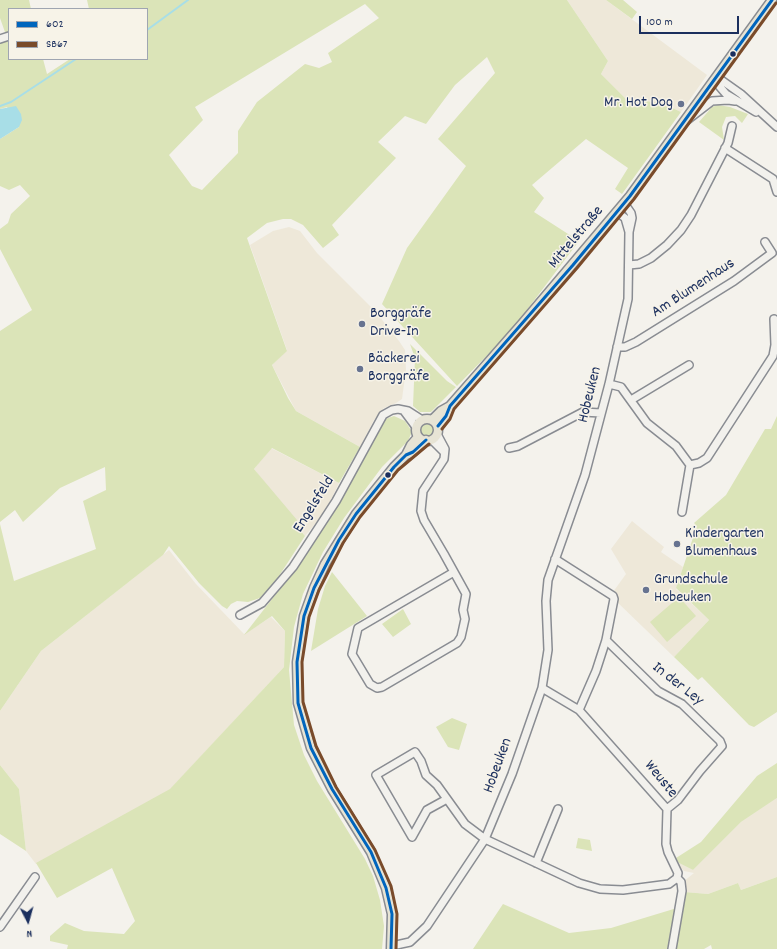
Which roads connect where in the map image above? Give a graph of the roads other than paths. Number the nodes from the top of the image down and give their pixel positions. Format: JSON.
{"nodes":[{"id":1,"x":772,"y":0,"type":"edge"},
{"id":2,"x":716,"y":78,"type":"junction"},
{"id":3,"x":736,"y":102,"type":"junction"},
{"id":4,"x":764,"y":116,"type":"junction"},
{"id":5,"x":685,"y":122,"type":"junction"},
{"id":6,"x":732,"y":126,"type":"dead end"},
{"id":7,"x":777,"y":126,"type":"edge"},
{"id":8,"x":725,"y":148,"type":"junction"},
{"id":9,"x":777,"y":192,"type":"edge"},
{"id":10,"x":624,"y":204,"type":"junction"},
{"id":11,"x":617,"y":212,"type":"junction"},
{"id":12,"x":629,"y":232,"type":"junction"},
{"id":13,"x":764,"y":242,"type":"dead end"},
{"id":14,"x":629,"y":265,"type":"junction"},
{"id":15,"x":774,"y":319,"type":"dead end"},
{"id":16,"x":617,"y":347,"type":"junction"},
{"id":17,"x":689,"y":365,"type":"dead end"},
{"id":18,"x":609,"y":384,"type":"junction"},
{"id":19,"x":631,"y":400,"type":"junction"},
{"id":20,"x":404,"y":411,"type":"junction"},
{"id":21,"x":601,"y":413,"type":"junction"},
{"id":22,"x":422,"y":420,"type":"junction"},
{"id":23,"x":416,"y":427,"type":"junction"},
{"id":24,"x":433,"y":432,"type":"junction"},
{"id":25,"x":418,"y":437,"type":"junction"},
{"id":26,"x":509,"y":448,"type":"dead end"},
{"id":27,"x":406,"y":455,"type":"junction"},
{"id":28,"x":690,"y":465,"type":"junction"},
{"id":29,"x":682,"y":512,"type":"dead end"},
{"id":30,"x":555,"y":559,"type":"junction"},
{"id":31,"x":454,"y":572,"type":"junction"},
{"id":32,"x":240,"y":615,"type":"dead end"},
{"id":33,"x":606,"y":640,"type":"junction"},
{"id":34,"x":542,"y":688,"type":"junction"},
{"id":35,"x":579,"y":710,"type":"junction"},
{"id":36,"x":447,"y":799,"type":"junction"},
{"id":37,"x":558,"y":809,"type":"dead end"},
{"id":38,"x":667,"y":809,"type":"junction"},
{"id":39,"x":485,"y":839,"type":"junction"},
{"id":40,"x":536,"y":863,"type":"junction"},
{"id":41,"x":35,"y":877,"type":"dead end"},
{"id":42,"x":677,"y":878,"type":"junction"},
{"id":43,"x":0,"y":927,"type":"edge"},
{"id":44,"x":392,"y":948,"type":"edge"},
{"id":45,"x":672,"y":949,"type":"edge"}],
"edges":[{"from":1,"to":2,"type":"main road","name":"Mittelstraße"},
{"from":2,"to":3,"type":"street"},
{"from":2,"to":4,"type":"street"},
{"from":2,"to":5,"type":"main road","name":"Mittelstraße"},
{"from":3,"to":4,"type":"street"},
{"from":3,"to":5,"type":"street"},
{"from":4,"to":7,"type":"street"},
{"from":5,"to":10,"type":"main road","name":"Mittelstraße"},
{"from":6,"to":8,"type":"street"},
{"from":8,"to":9,"type":"street"},
{"from":8,"to":14,"type":"street"},
{"from":10,"to":11,"type":"main road","name":"Mittelstraße"},
{"from":10,"to":12,"type":"street","name":"Hobeuken"},
{"from":11,"to":12,"type":"street","name":"Hobeuken"},
{"from":11,"to":24,"type":"main road","name":"Mittelstraße"},
{"from":12,"to":14,"type":"street","name":"Hobeuken"},
{"from":13,"to":16,"type":"street","name":"Am Blumenhaus"},
{"from":14,"to":16,"type":"street","name":"Hobeuken"},
{"from":15,"to":28,"type":"street"},
{"from":16,"to":18,"type":"street","name":"Hobeuken"},
{"from":17,"to":19,"type":"street"},
{"from":18,"to":19,"type":"street"},
{"from":18,"to":21,"type":"street","name":"Hobeuken"},
{"from":19,"to":28,"type":"street"},
{"from":20,"to":22,"type":"street"},
{"from":20,"to":23,"type":"street"},
{"from":20,"to":32,"type":"street","name":"Engelsfeld"},
{"from":21,"to":26,"type":"street"},
{"from":21,"to":30,"type":"street","name":"Hobeuken"},
{"from":22,"to":23,"type":"main road"},
{"from":22,"to":24,"type":"main road"},
{"from":23,"to":25,"type":"main road"},
{"from":24,"to":25,"type":"main road"},
{"from":24,"to":27,"type":"main road","name":"Mittelstraße"},
{"from":24,"to":31,"type":"street"},
{"from":25,"to":27,"type":"main road","name":"Mittelstraße"},
{"from":27,"to":44,"type":"main road","name":"Mittelstraße"},
{"from":28,"to":29,"type":"street"},
{"from":30,"to":33,"type":"street"},
{"from":30,"to":34,"type":"street","name":"Hobeuken"},
{"from":31,"to":31,"type":"street"},
{"from":33,"to":35,"type":"street"},
{"from":33,"to":38,"type":"street","name":"In der Ley"},
{"from":34,"to":35,"type":"street","name":"Weuste"},
{"from":34,"to":39,"type":"street","name":"Hobeuken"},
{"from":35,"to":38,"type":"street","name":"Weuste"},
{"from":36,"to":36,"type":"street"},
{"from":36,"to":39,"type":"street"},
{"from":37,"to":40,"type":"street"},
{"from":38,"to":42,"type":"street","name":"Weuste"},
{"from":39,"to":40,"type":"street"},
{"from":39,"to":44,"type":"street","name":"Hobeuken"},
{"from":40,"to":42,"type":"street"},
{"from":41,"to":43,"type":"street"},
{"from":42,"to":45,"type":"street","name":"Weuste"}]}
